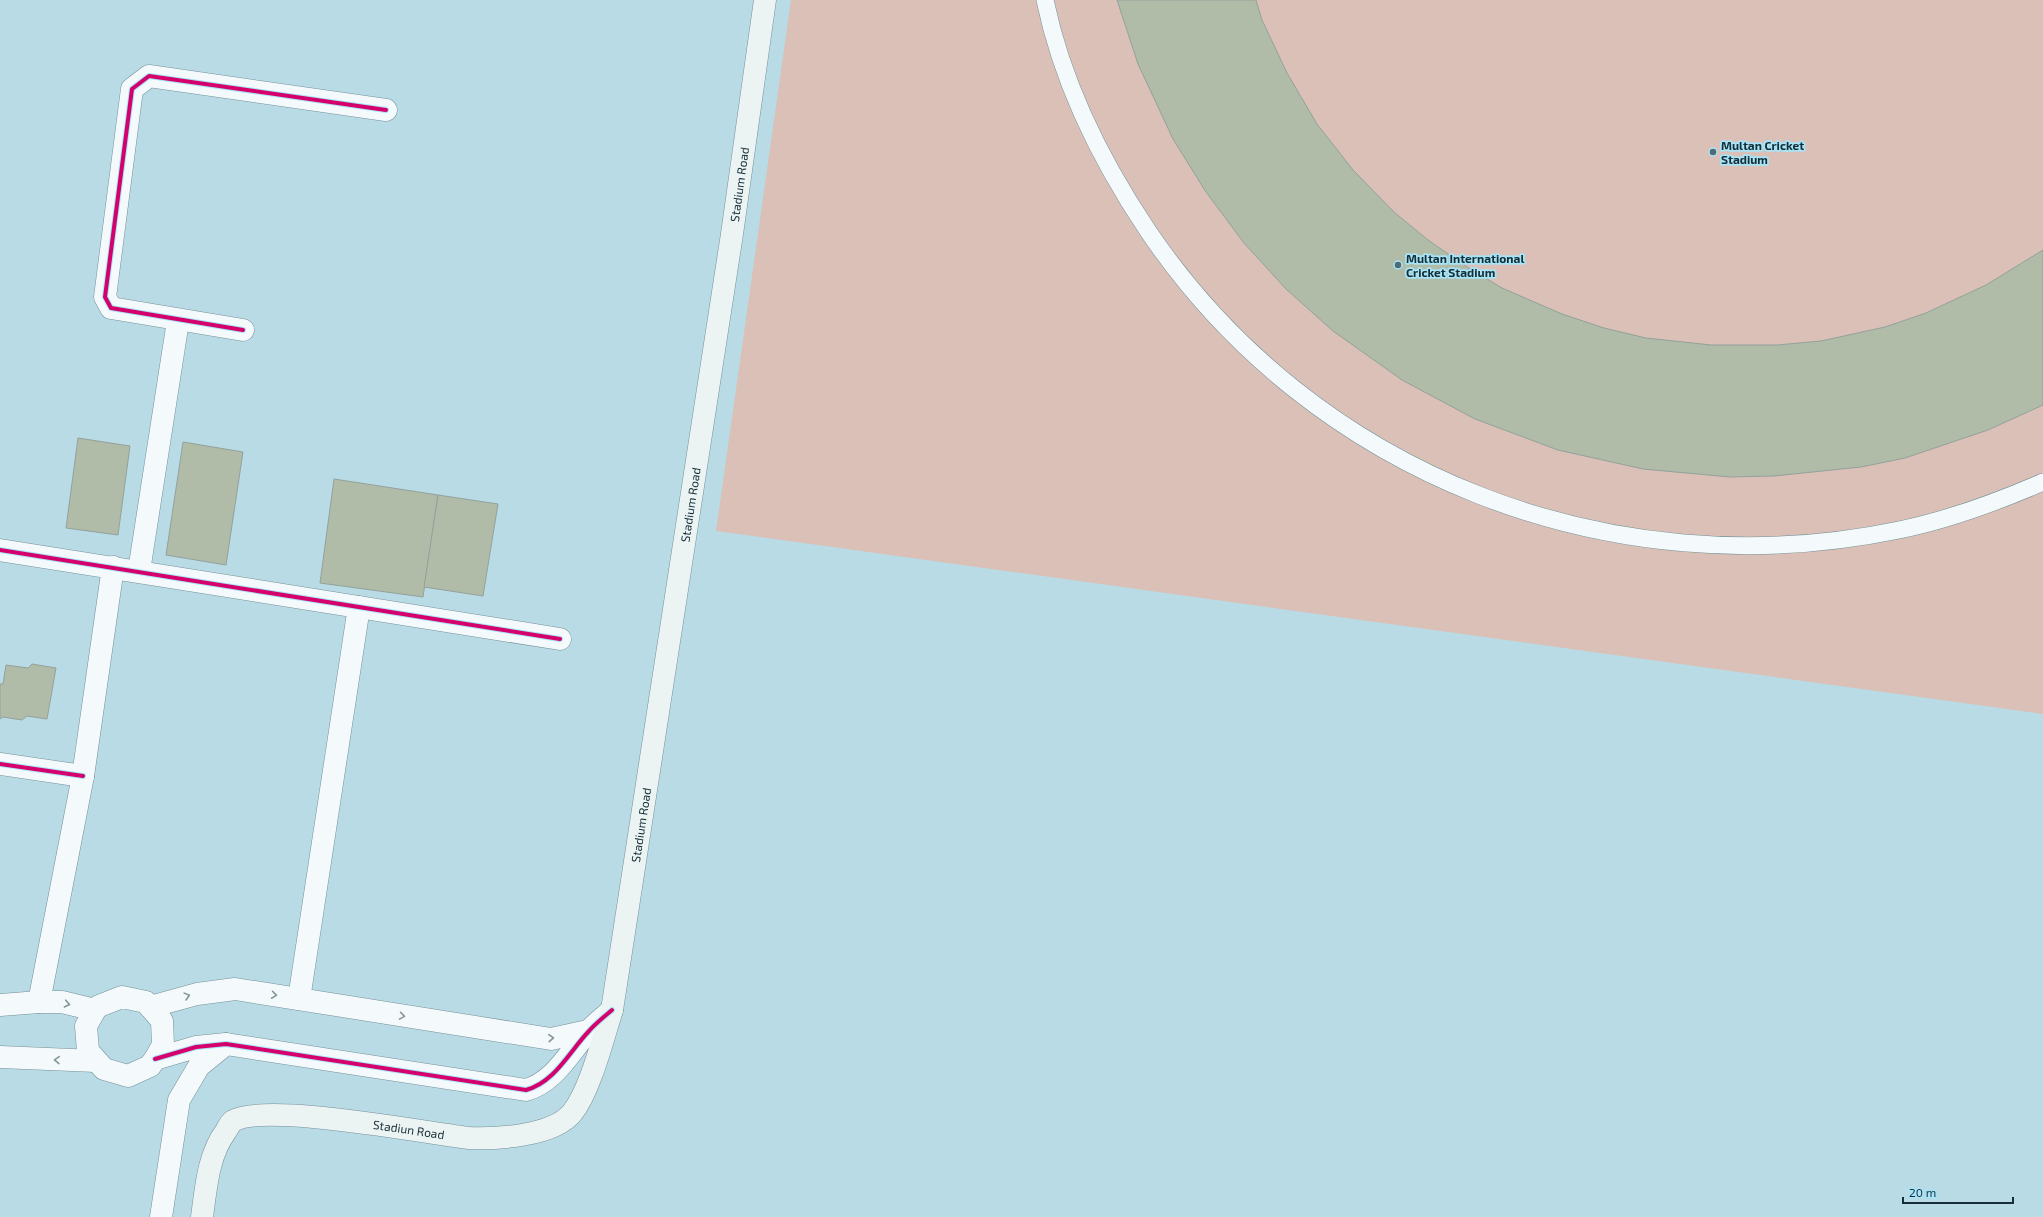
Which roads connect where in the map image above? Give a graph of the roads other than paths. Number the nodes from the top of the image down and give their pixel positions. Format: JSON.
{"nodes":[{"id":1,"x":765,"y":0,"type":"edge"},
{"id":2,"x":1045,"y":0,"type":"edge"},
{"id":3,"x":386,"y":110,"type":"dead end"},
{"id":4,"x":178,"y":321,"type":"junction"},
{"id":5,"x":243,"y":330,"type":"dead end"},
{"id":6,"x":2043,"y":482,"type":"edge"},
{"id":7,"x":0,"y":550,"type":"edge"},
{"id":8,"x":113,"y":567,"type":"junction"},
{"id":9,"x":139,"y":571,"type":"junction"},
{"id":10,"x":359,"y":608,"type":"junction"},
{"id":11,"x":560,"y":639,"type":"dead end"},
{"id":12,"x":0,"y":764,"type":"edge"},
{"id":13,"x":83,"y":776,"type":"junction"},
{"id":14,"x":299,"y":999,"type":"junction"},
{"id":15,"x":39,"y":1002,"type":"junction"},
{"id":16,"x":0,"y":1006,"type":"edge"},
{"id":17,"x":150,"y":1007,"type":"junction"},
{"id":18,"x":95,"y":1010,"type":"junction"},
{"id":19,"x":612,"y":1010,"type":"junction"},
{"id":20,"x":588,"y":1031,"type":"junction"},
{"id":21,"x":226,"y":1044,"type":"junction"},
{"id":22,"x":0,"y":1057,"type":"edge"},
{"id":23,"x":155,"y":1059,"type":"junction"},
{"id":24,"x":96,"y":1061,"type":"junction"},
{"id":25,"x":161,"y":1217,"type":"edge"},
{"id":26,"x":202,"y":1217,"type":"edge"}],
"edges":[{"from":1,"to":19,"type":"main road","name":"Stadium Road"},
{"from":2,"to":6,"type":"lane"},
{"from":3,"to":4,"type":"street"},
{"from":4,"to":5,"type":"street"},
{"from":4,"to":9,"type":"street"},
{"from":7,"to":8,"type":"street"},
{"from":8,"to":9,"type":"street"},
{"from":8,"to":13,"type":"street"},
{"from":9,"to":10,"type":"street"},
{"from":10,"to":11,"type":"street"},
{"from":10,"to":14,"type":"street"},
{"from":12,"to":13,"type":"street"},
{"from":13,"to":15,"type":"street"},
{"from":17,"to":14,"type":"street","one_way":true},
{"from":14,"to":20,"type":"street","one_way":true},
{"from":15,"to":16,"type":"street"},
{"from":15,"to":18,"type":"street","one_way":true},
{"from":17,"to":18,"type":"street"},
{"from":17,"to":23,"type":"street"},
{"from":18,"to":24,"type":"street"},
{"from":19,"to":20,"type":"street"},
{"from":19,"to":26,"type":"main road","name":"Stadiun Road"},
{"from":20,"to":21,"type":"street"},
{"from":21,"to":23,"type":"street"},
{"from":21,"to":25,"type":"street"},
{"from":24,"to":22,"type":"street","one_way":true},
{"from":23,"to":24,"type":"street"}]}
